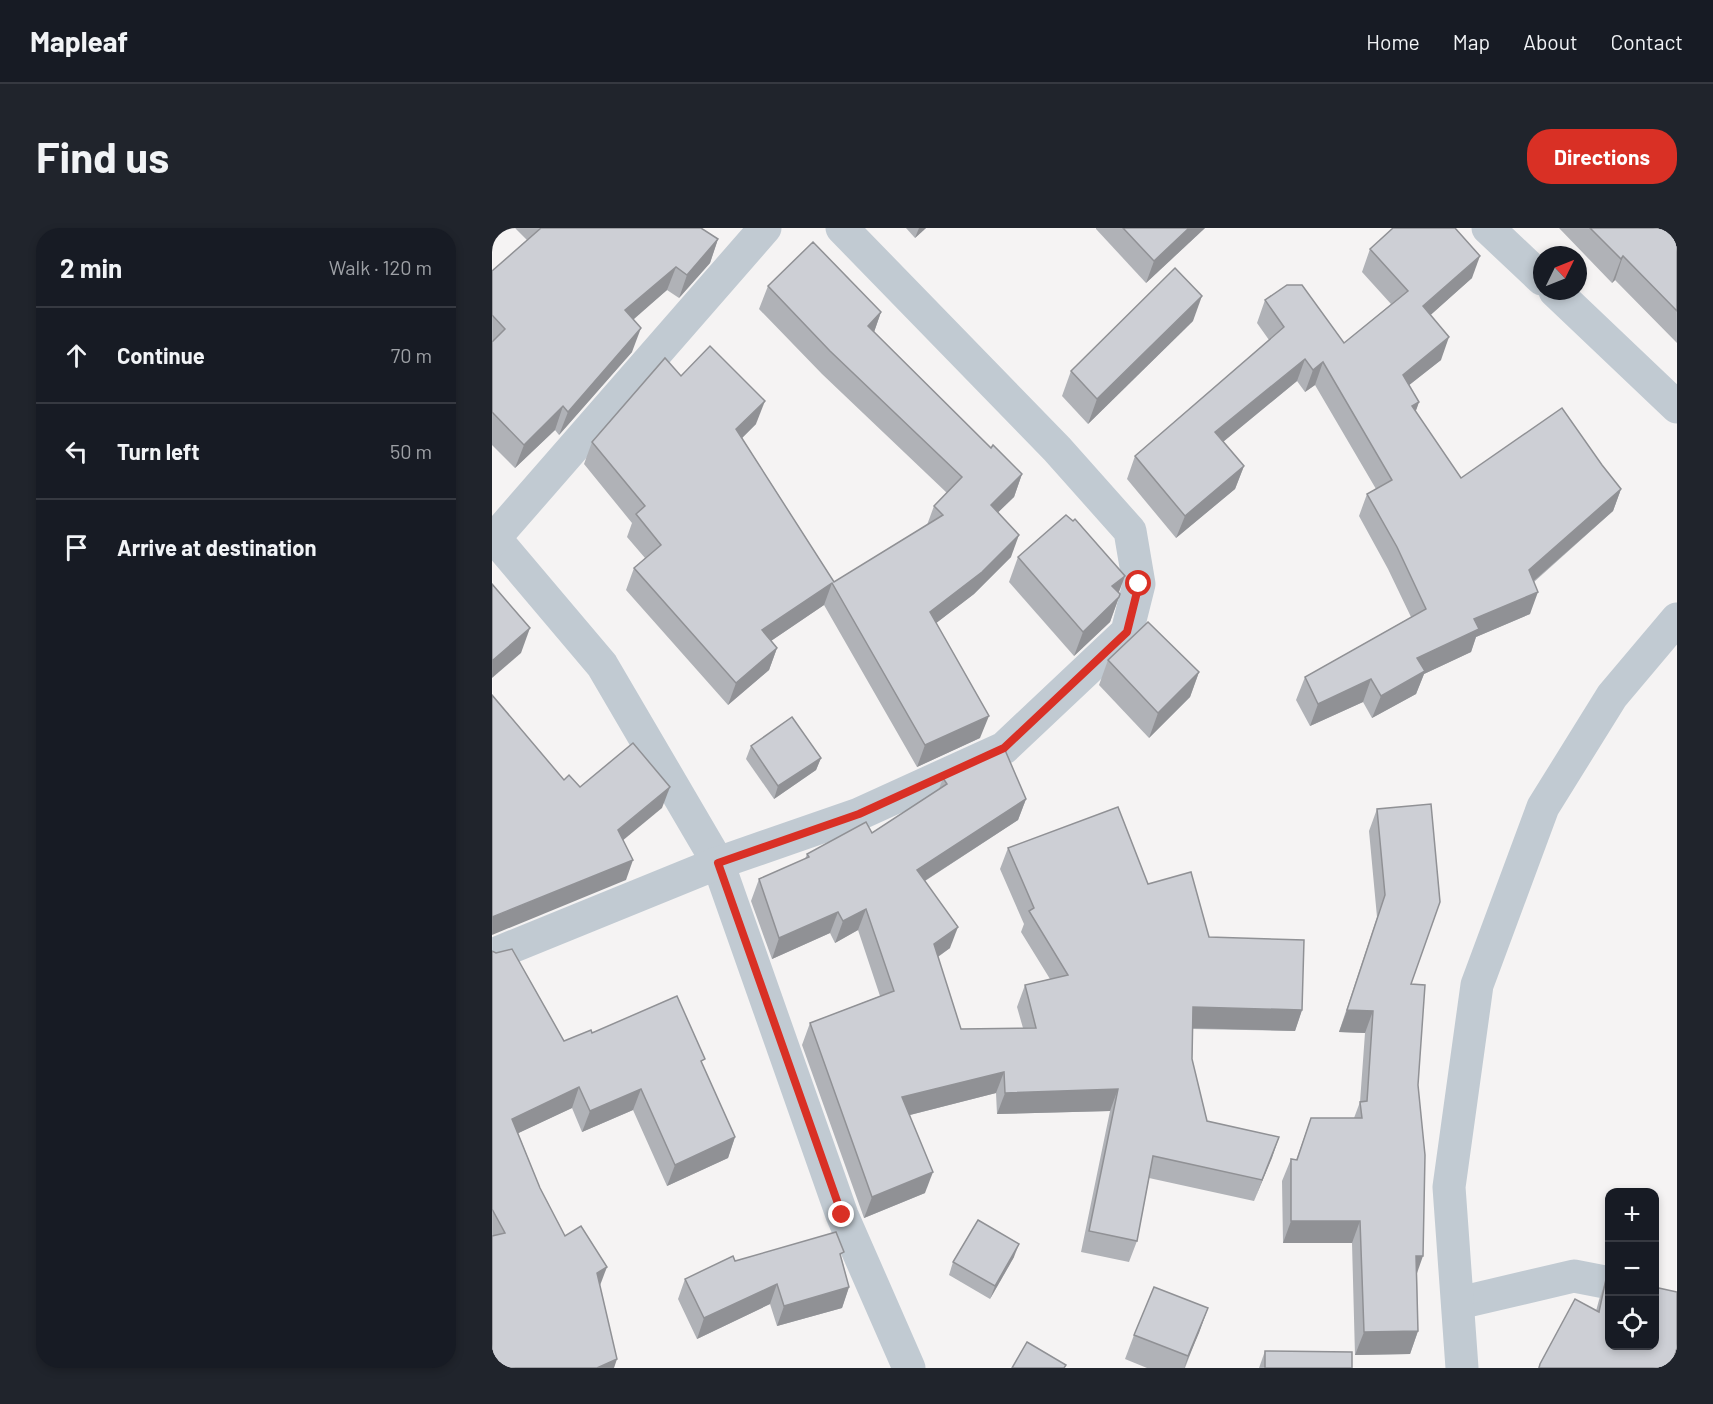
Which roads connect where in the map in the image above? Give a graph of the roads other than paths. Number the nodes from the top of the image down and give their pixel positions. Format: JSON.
{"nodes":[{"id":1,"x":765,"y":228,"type":"edge"},
{"id":2,"x":842,"y":228,"type":"edge"},
{"id":3,"x":1488,"y":228,"type":"edge"},
{"id":4,"x":1533,"y":270,"type":"edge"},
{"id":5,"x":1564,"y":300,"type":"edge"},
{"id":6,"x":1677,"y":407,"type":"edge"},
{"id":7,"x":493,"y":538,"type":"edge"},
{"id":8,"x":1677,"y":619,"type":"edge"},
{"id":9,"x":718,"y":863,"type":"junction"},
{"id":10,"x":492,"y":955,"type":"edge"},
{"id":11,"x":1605,"y":1282,"type":"edge"},
{"id":12,"x":1459,"y":1303,"type":"junction"},
{"id":13,"x":909,"y":1368,"type":"edge"},
{"id":14,"x":1462,"y":1368,"type":"edge"}],
"edges":[{"from":1,"to":7,"type":"street"},
{"from":2,"to":9,"type":"street"},
{"from":3,"to":4,"type":"street"},
{"from":5,"to":6,"type":"street"},
{"from":7,"to":9,"type":"street"},
{"from":8,"to":12,"type":"street"},
{"from":9,"to":10,"type":"street"},
{"from":9,"to":13,"type":"street"},
{"from":11,"to":12,"type":"street"},
{"from":12,"to":14,"type":"street"}]}
